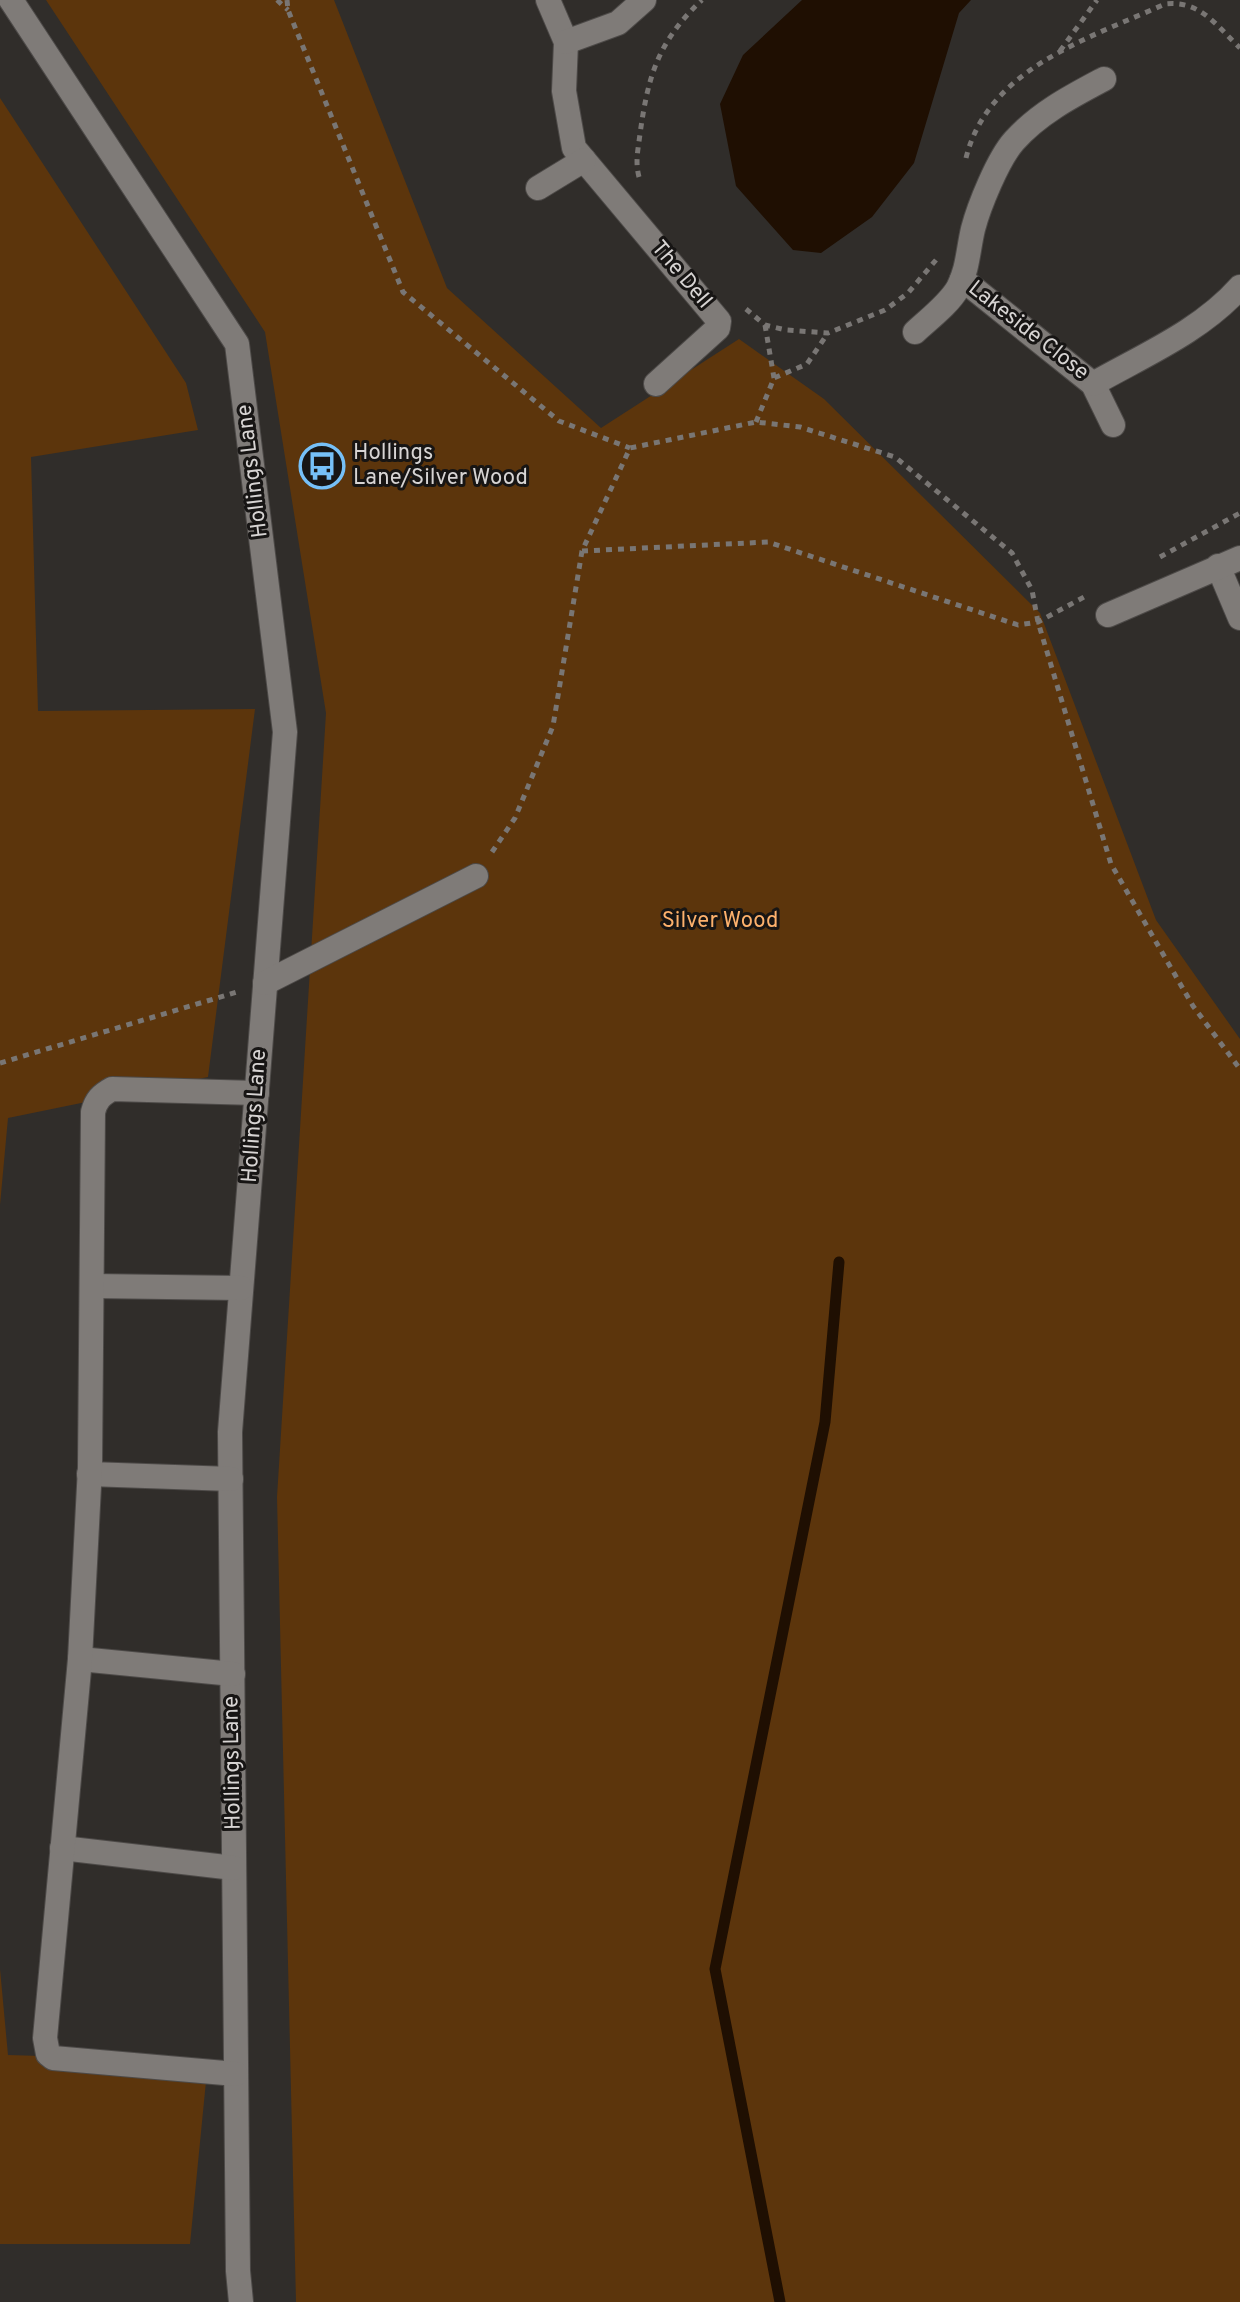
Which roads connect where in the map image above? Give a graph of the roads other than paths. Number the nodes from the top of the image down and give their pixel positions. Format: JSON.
{"nodes":[{"id":1,"x":11,"y":0,"type":"edge"},
{"id":2,"x":548,"y":0,"type":"edge"},
{"id":3,"x":644,"y":0,"type":"edge"},
{"id":4,"x":566,"y":42,"type":"junction"},
{"id":5,"x":1104,"y":79,"type":"dead end"},
{"id":6,"x":584,"y":160,"type":"junction"},
{"id":7,"x":538,"y":188,"type":"dead end"},
{"id":8,"x":962,"y":279,"type":"junction"},
{"id":9,"x":1240,"y":287,"type":"edge"},
{"id":10,"x":915,"y":332,"type":"dead end"},
{"id":11,"x":656,"y":384,"type":"dead end"},
{"id":12,"x":1093,"y":384,"type":"junction"},
{"id":13,"x":1113,"y":425,"type":"dead end"},
{"id":14,"x":1229,"y":562,"type":"edge"},
{"id":15,"x":1108,"y":615,"type":"dead end"},
{"id":16,"x":1240,"y":618,"type":"edge"},
{"id":17,"x":476,"y":876,"type":"road end"},
{"id":18,"x":265,"y":983,"type":"junction"},
{"id":19,"x":257,"y":1093,"type":"junction"},
{"id":20,"x":92,"y":1286,"type":"junction"},
{"id":21,"x":241,"y":1288,"type":"junction"},
{"id":22,"x":89,"y":1474,"type":"junction"},
{"id":23,"x":231,"y":1479,"type":"junction"},
{"id":24,"x":80,"y":1659,"type":"junction"},
{"id":25,"x":233,"y":1674,"type":"junction"},
{"id":26,"x":62,"y":1848,"type":"junction"},
{"id":27,"x":234,"y":1868,"type":"junction"},
{"id":28,"x":236,"y":2074,"type":"junction"},
{"id":29,"x":241,"y":2302,"type":"edge"}],
"edges":[{"from":1,"to":18,"type":"street","name":"Hollings Lane"},
{"from":2,"to":4,"type":"street","name":"The Dell"},
{"from":3,"to":4,"type":"street"},
{"from":4,"to":6,"type":"street","name":"The Dell"},
{"from":5,"to":8,"type":"street","name":"Lakeside Close"},
{"from":6,"to":7,"type":"street"},
{"from":6,"to":11,"type":"street","name":"The Dell"},
{"from":8,"to":10,"type":"street","name":"Lakeside Close"},
{"from":8,"to":12,"type":"street","name":"Lakeside Close"},
{"from":9,"to":12,"type":"street","name":"Lakeside Close"},
{"from":12,"to":13,"type":"street","name":"Lakeside Close"},
{"from":14,"to":15,"type":"street"},
{"from":14,"to":16,"type":"street"},
{"from":17,"to":18,"type":"street"},
{"from":18,"to":19,"type":"street","name":"Hollings Lane"},
{"from":19,"to":20,"type":"street"},
{"from":19,"to":21,"type":"street","name":"Hollings Lane"},
{"from":20,"to":21,"type":"street"},
{"from":20,"to":22,"type":"street"},
{"from":21,"to":23,"type":"street","name":"Hollings Lane"},
{"from":22,"to":23,"type":"street"},
{"from":22,"to":24,"type":"street"},
{"from":23,"to":25,"type":"street","name":"Hollings Lane"},
{"from":24,"to":25,"type":"street"},
{"from":24,"to":26,"type":"street"},
{"from":25,"to":27,"type":"street","name":"Hollings Lane"},
{"from":26,"to":27,"type":"street"},
{"from":26,"to":28,"type":"street"},
{"from":27,"to":28,"type":"street","name":"Hollings Lane"},
{"from":28,"to":29,"type":"street","name":"Hollings Lane"}]}
